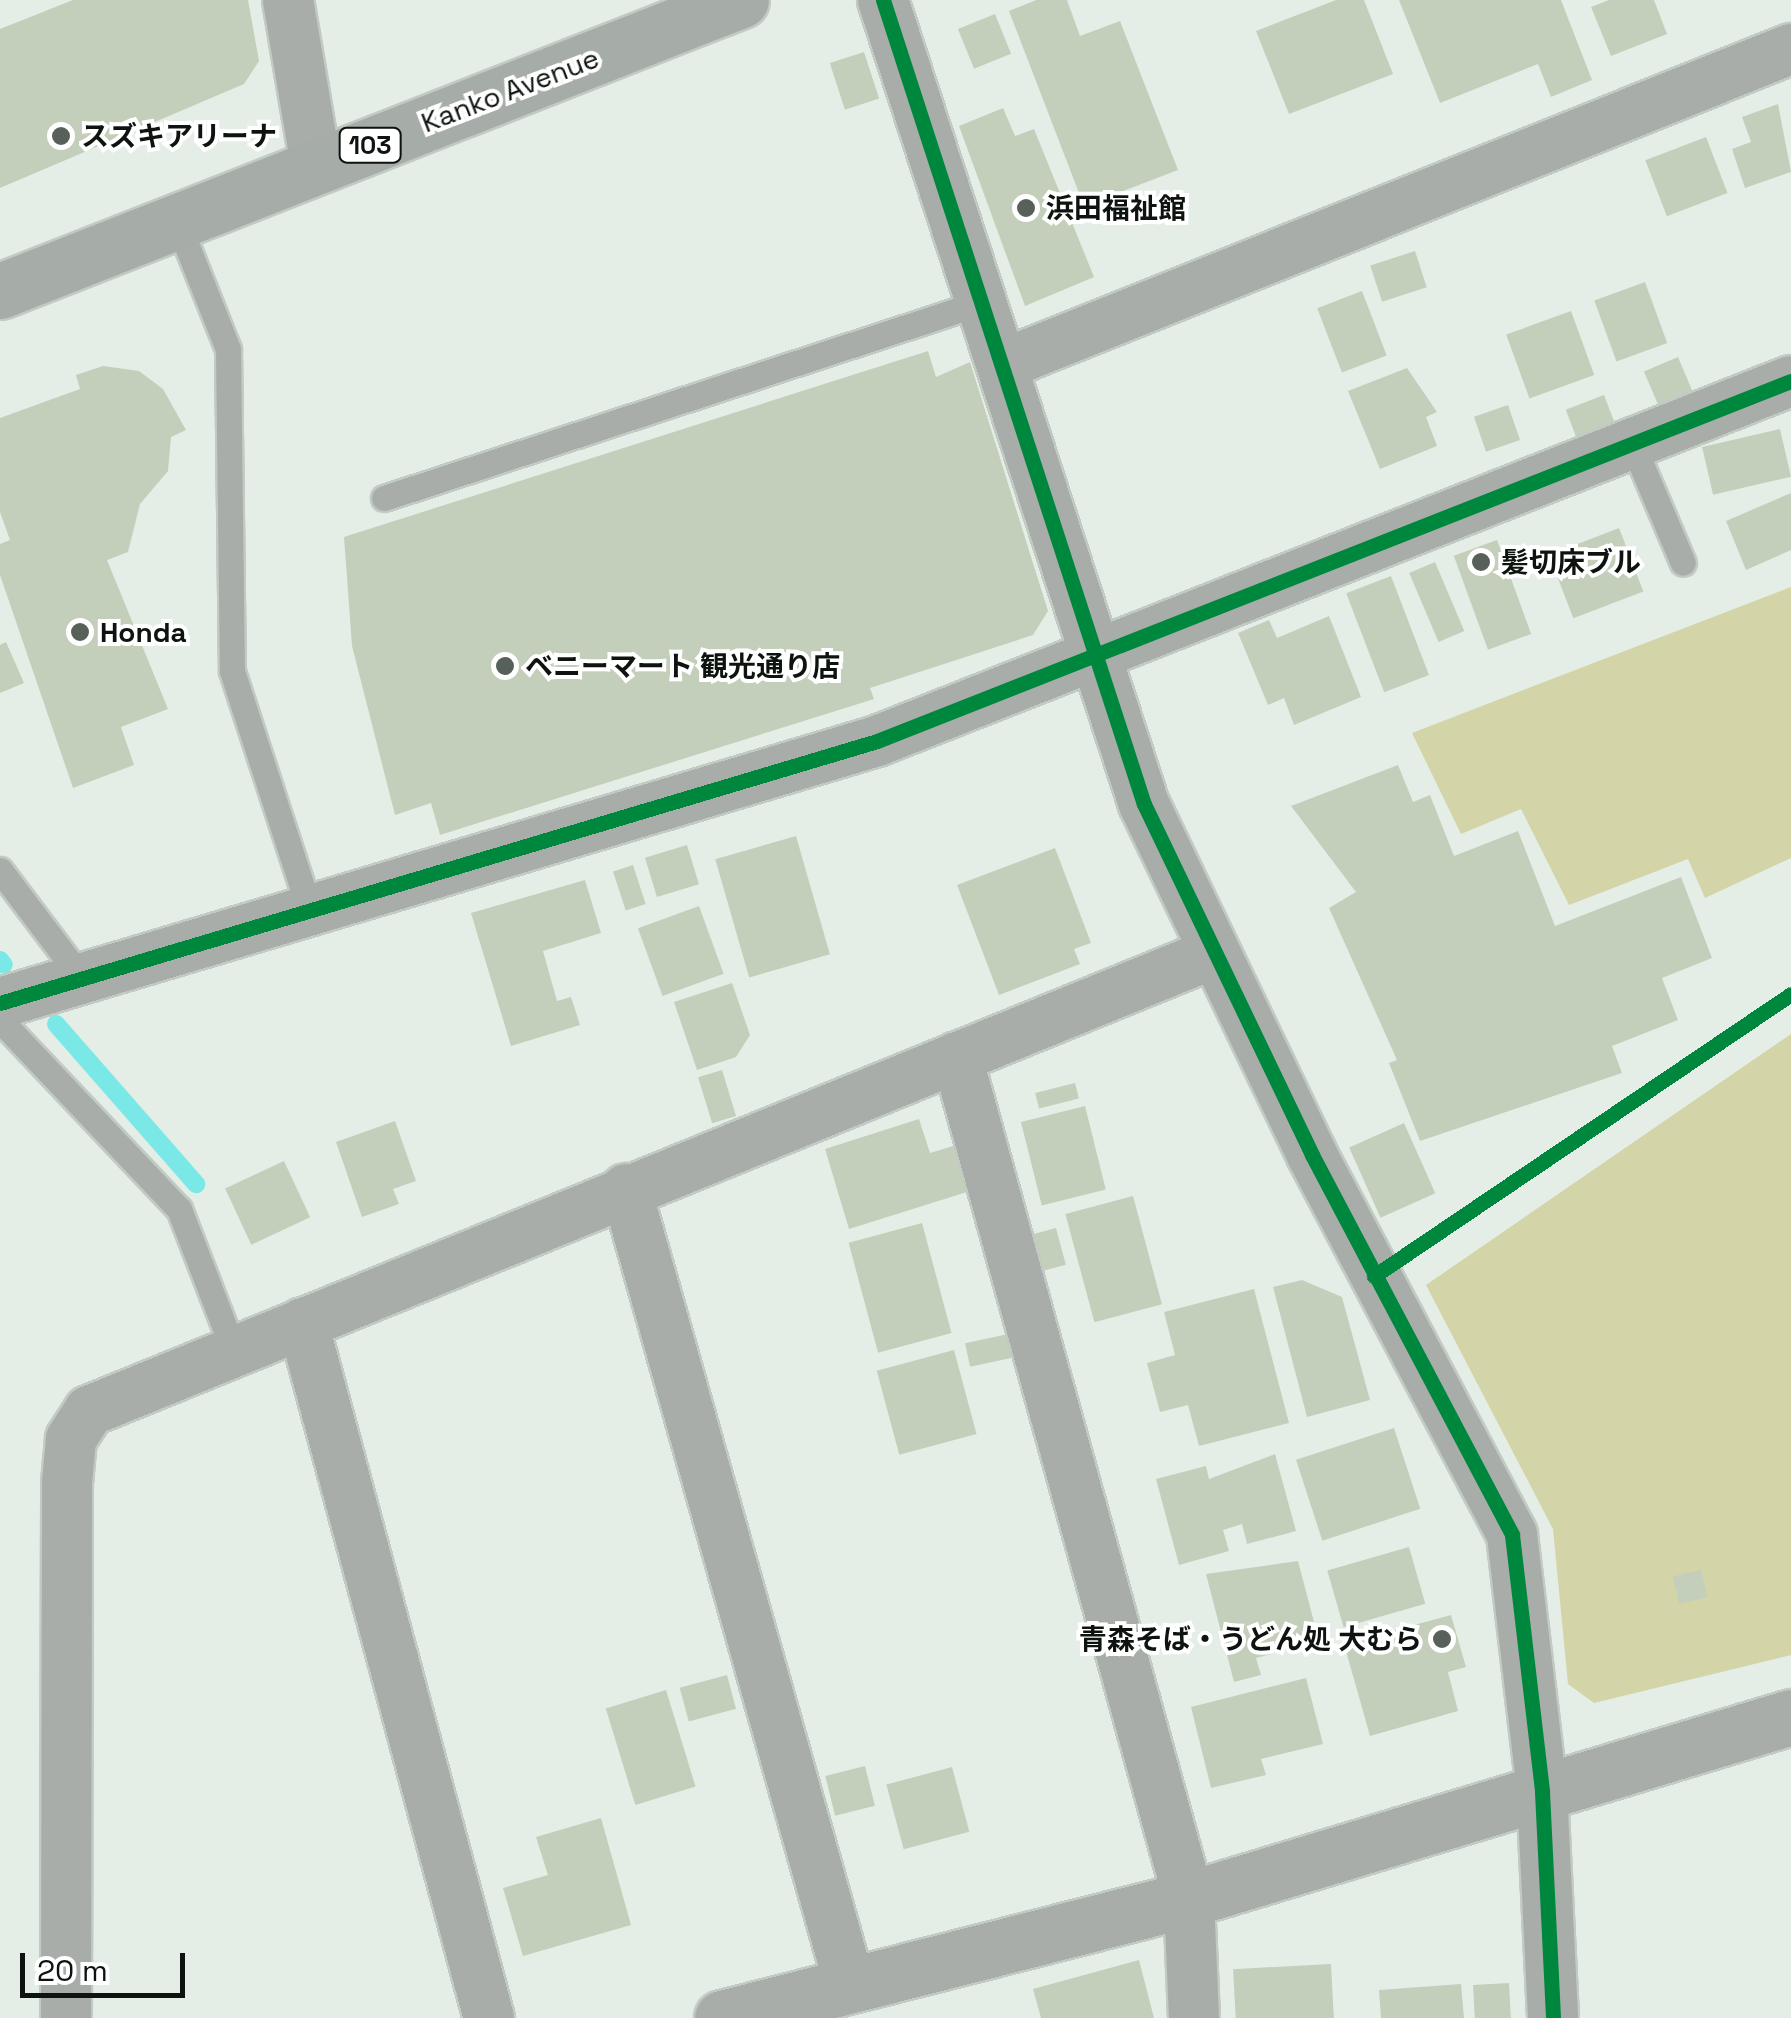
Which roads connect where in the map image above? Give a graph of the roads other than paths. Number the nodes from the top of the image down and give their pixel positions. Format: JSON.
{"nodes":[{"id":1,"x":288,"y":0,"type":"edge"},
{"id":2,"x":741,"y":0,"type":"edge"},
{"id":3,"x":884,"y":0,"type":"edge"},
{"id":4,"x":1791,"y":49,"type":"edge"},
{"id":5,"x":316,"y":166,"type":"junction"},
{"id":6,"x":177,"y":221,"type":"junction"},
{"id":7,"x":0,"y":290,"type":"edge"},
{"id":8,"x":983,"y":302,"type":"junction"},
{"id":9,"x":1002,"y":365,"type":"junction"},
{"id":10,"x":1791,"y":380,"type":"edge"},
{"id":11,"x":1632,"y":443,"type":"junction"},
{"id":12,"x":384,"y":498,"type":"dead end"},
{"id":13,"x":1683,"y":563,"type":"dead end"},
{"id":14,"x":1093,"y":656,"type":"junction"},
{"id":15,"x":0,"y":870,"type":"edge"},
{"id":16,"x":310,"y":911,"type":"junction"},
{"id":17,"x":1214,"y":953,"type":"junction"},
{"id":18,"x":82,"y":979,"type":"junction"},
{"id":19,"x":0,"y":1003,"type":"edge"},
{"id":20,"x":0,"y":1020,"type":"edge"},
{"id":21,"x":957,"y":1057,"type":"junction"},
{"id":22,"x":626,"y":1189,"type":"junction"},
{"id":23,"x":303,"y":1323,"type":"junction"},
{"id":24,"x":233,"y":1349,"type":"junction"},
{"id":25,"x":1791,"y":1717,"type":"edge"},
{"id":26,"x":1542,"y":1792,"type":"junction"},
{"id":27,"x":1190,"y":1899,"type":"junction"},
{"id":28,"x":850,"y":1986,"type":"junction"},
{"id":29,"x":66,"y":2018,"type":"edge"},
{"id":30,"x":489,"y":2018,"type":"edge"},
{"id":31,"x":722,"y":2018,"type":"edge"},
{"id":32,"x":1194,"y":2018,"type":"edge"},
{"id":33,"x":1553,"y":2018,"type":"edge"}],
"edges":[{"from":1,"to":5,"type":"street"},
{"from":2,"to":5,"type":"highway","name":"Kanko Avenue","number":"103"},
{"from":3,"to":8,"type":"street"},
{"from":4,"to":9,"type":"street"},
{"from":5,"to":6,"type":"highway","name":"Kanko Avenue","number":"103"},
{"from":6,"to":7,"type":"highway","name":"Kanko Avenue","number":"103"},
{"from":6,"to":16,"type":"lane"},
{"from":8,"to":9,"type":"street"},
{"from":8,"to":12,"type":"lane"},
{"from":9,"to":14,"type":"street"},
{"from":10,"to":11,"type":"street"},
{"from":11,"to":13,"type":"lane"},
{"from":11,"to":14,"type":"street"},
{"from":14,"to":16,"type":"street"},
{"from":14,"to":17,"type":"street"},
{"from":15,"to":18,"type":"lane"},
{"from":16,"to":18,"type":"street"},
{"from":17,"to":21,"type":"street"},
{"from":17,"to":26,"type":"street"},
{"from":18,"to":19,"type":"street"},
{"from":20,"to":24,"type":"lane"},
{"from":21,"to":22,"type":"street"},
{"from":21,"to":27,"type":"street"},
{"from":22,"to":23,"type":"street"},
{"from":22,"to":28,"type":"street"},
{"from":23,"to":24,"type":"street"},
{"from":23,"to":30,"type":"street"},
{"from":24,"to":29,"type":"street"},
{"from":25,"to":26,"type":"street"},
{"from":26,"to":27,"type":"street"},
{"from":26,"to":33,"type":"street"},
{"from":27,"to":28,"type":"street"},
{"from":27,"to":32,"type":"street"},
{"from":28,"to":31,"type":"street"}]}
